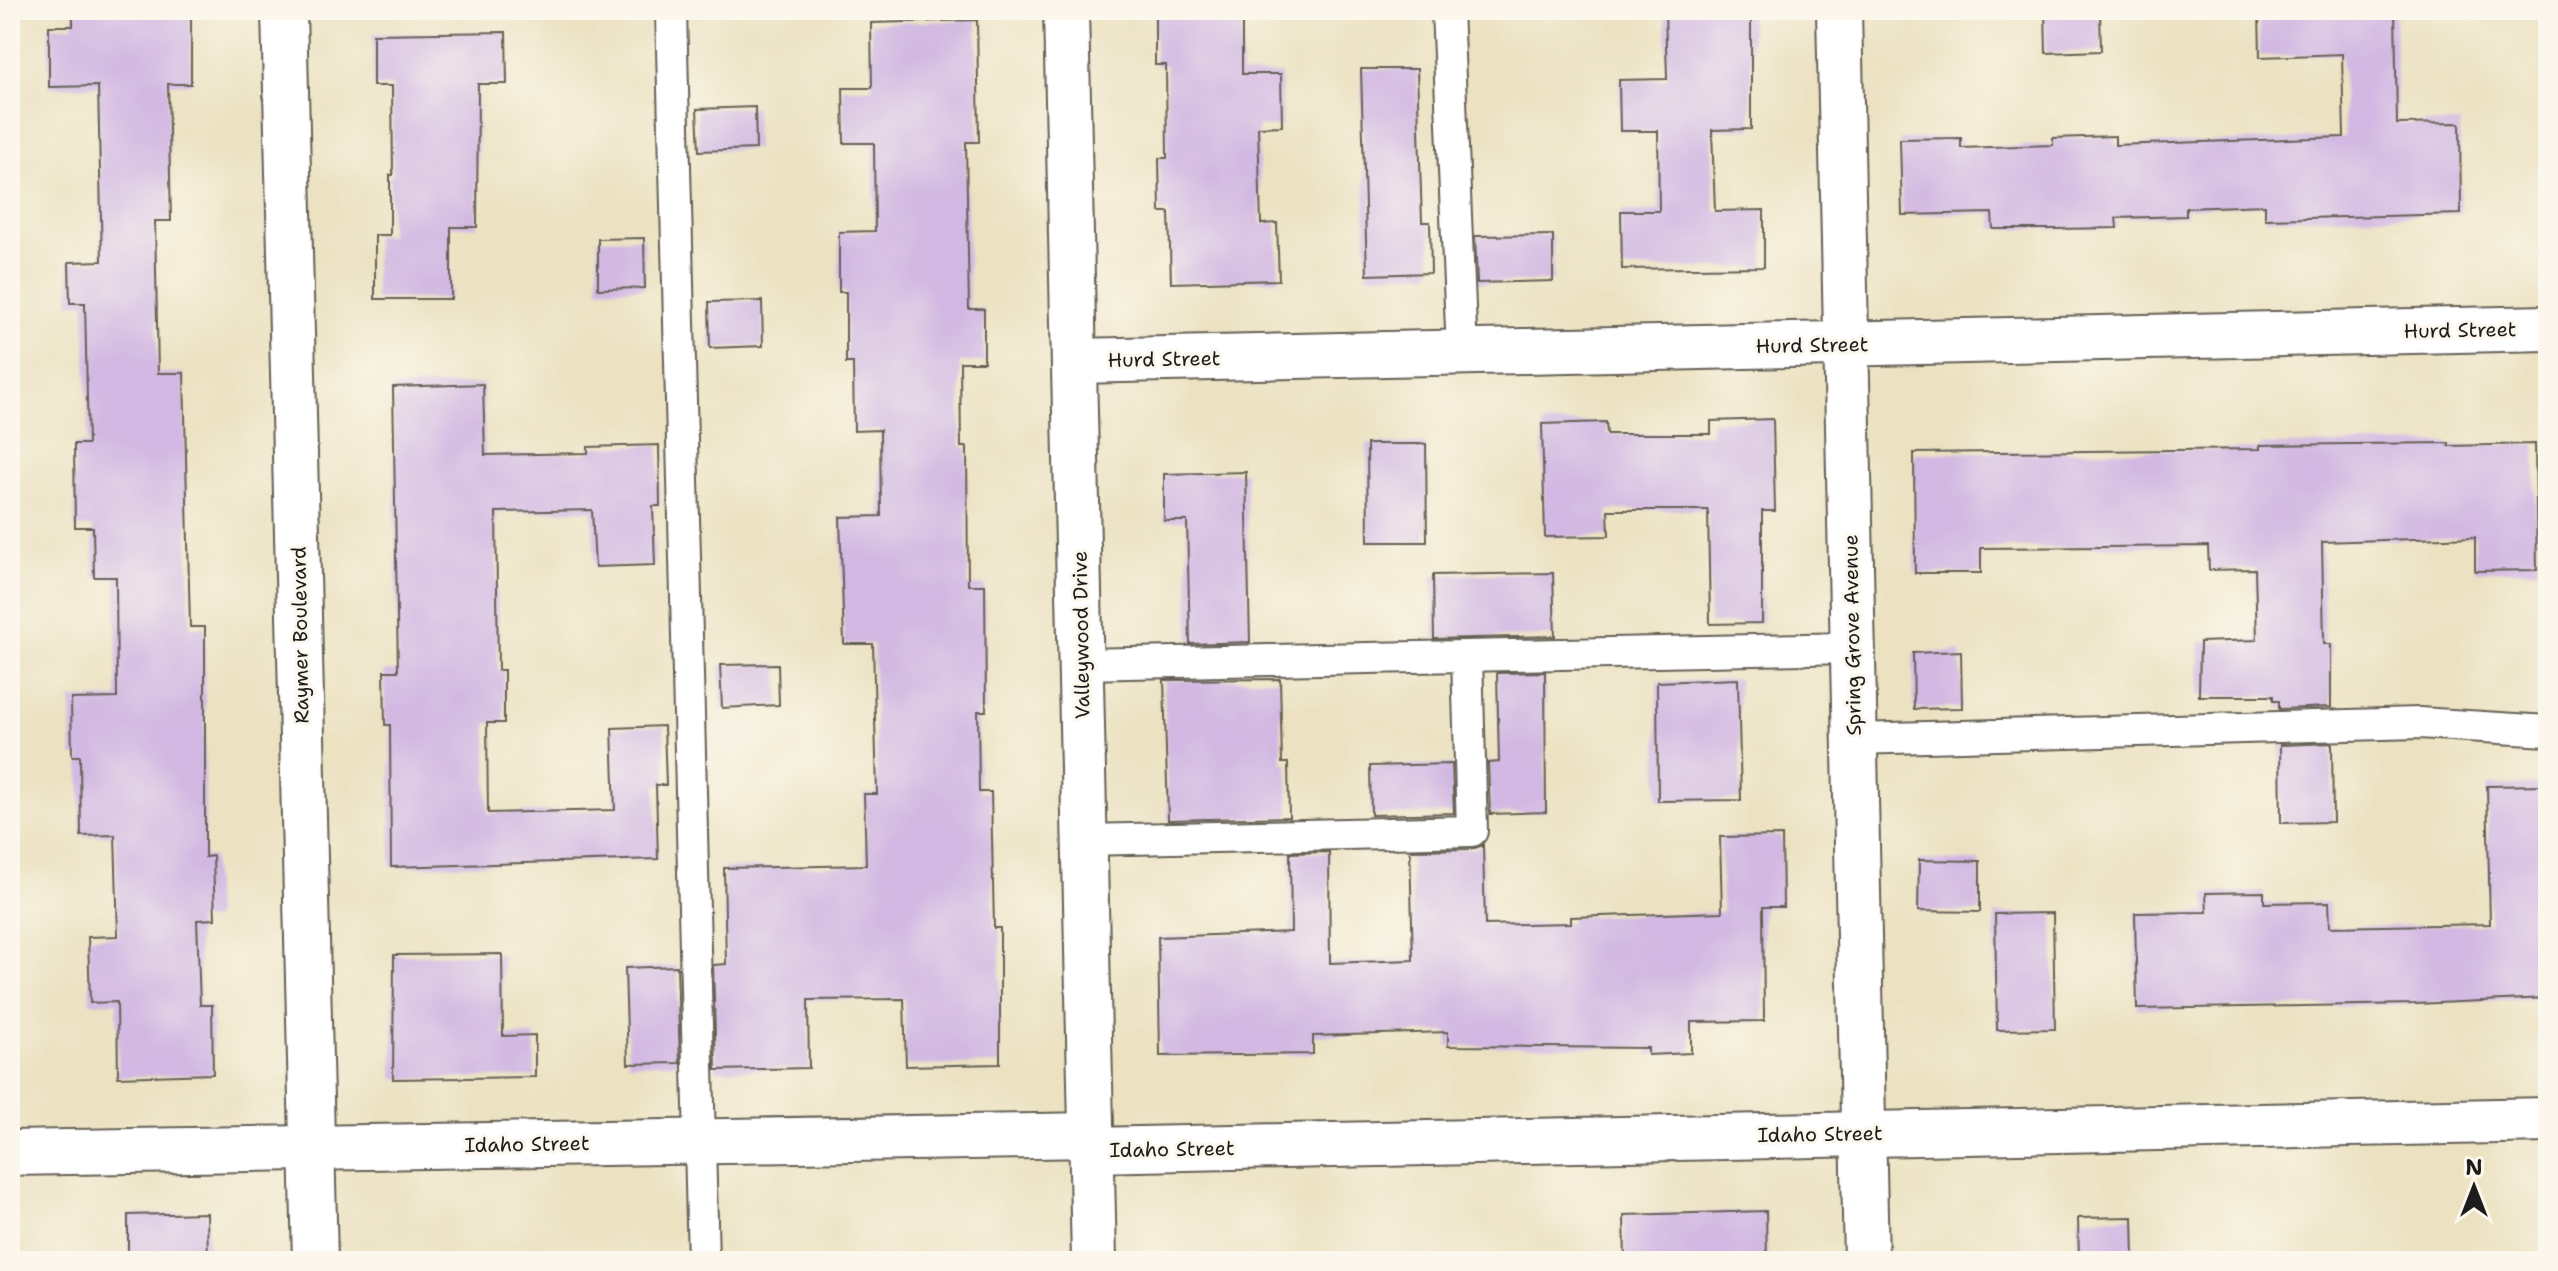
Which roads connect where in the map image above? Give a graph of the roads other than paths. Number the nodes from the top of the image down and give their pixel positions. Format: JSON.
{"nodes":[{"id":1,"x":284,"y":10,"type":"edge"},
{"id":2,"x":671,"y":10,"type":"edge"},
{"id":3,"x":1066,"y":10,"type":"edge"},
{"id":4,"x":1447,"y":10,"type":"edge"},
{"id":5,"x":1839,"y":10,"type":"edge"},
{"id":6,"x":2548,"y":328,"type":"edge"},
{"id":7,"x":1846,"y":344,"type":"junction"},
{"id":8,"x":1462,"y":352,"type":"junction"},
{"id":9,"x":1076,"y":361,"type":"junction"},
{"id":10,"x":1853,"y":648,"type":"junction"},
{"id":11,"x":1467,"y":656,"type":"junction"},
{"id":12,"x":1082,"y":664,"type":"junction"},
{"id":13,"x":2548,"y":731,"type":"edge"},
{"id":14,"x":1855,"y":739,"type":"junction"},
{"id":15,"x":1086,"y":840,"type":"junction"},
{"id":16,"x":2548,"y":1120,"type":"edge"},
{"id":17,"x":1863,"y":1132,"type":"junction"},
{"id":18,"x":700,"y":1141,"type":"junction"},
{"id":19,"x":1091,"y":1143,"type":"junction"},
{"id":20,"x":313,"y":1148,"type":"junction"},
{"id":21,"x":10,"y":1153,"type":"edge"},
{"id":22,"x":315,"y":1261,"type":"edge"},
{"id":23,"x":703,"y":1261,"type":"edge"},
{"id":24,"x":1094,"y":1261,"type":"edge"},
{"id":25,"x":1866,"y":1261,"type":"edge"}],
"edges":[{"from":1,"to":20,"type":"street","name":"Raymer Boulevard"},
{"from":2,"to":18,"type":"lane"},
{"from":3,"to":9,"type":"street","name":"Valleywood Drive"},
{"from":4,"to":8,"type":"lane"},
{"from":5,"to":7,"type":"street","name":"Spring Grove Avenue"},
{"from":6,"to":7,"type":"street","name":"Hurd Street"},
{"from":7,"to":8,"type":"street","name":"Hurd Street"},
{"from":7,"to":10,"type":"street","name":"Spring Grove Avenue"},
{"from":8,"to":9,"type":"street","name":"Hurd Street"},
{"from":9,"to":12,"type":"street","name":"Valleywood Drive"},
{"from":10,"to":11,"type":"lane"},
{"from":10,"to":14,"type":"street","name":"Spring Grove Avenue"},
{"from":11,"to":12,"type":"lane"},
{"from":11,"to":15,"type":"lane"},
{"from":12,"to":15,"type":"street","name":"Valleywood Drive"},
{"from":13,"to":14,"type":"lane"},
{"from":14,"to":17,"type":"street","name":"Spring Grove Avenue"},
{"from":15,"to":19,"type":"street","name":"Valleywood Drive"},
{"from":16,"to":17,"type":"street","name":"Idaho Street"},
{"from":17,"to":19,"type":"street","name":"Idaho Street"},
{"from":17,"to":25,"type":"street","name":"Spring Grove Avenue"},
{"from":18,"to":19,"type":"street","name":"Idaho Street"},
{"from":18,"to":20,"type":"street","name":"Idaho Street"},
{"from":18,"to":23,"type":"lane"},
{"from":19,"to":24,"type":"street","name":"Valleywood Drive"},
{"from":20,"to":21,"type":"street","name":"Idaho Street"},
{"from":20,"to":22,"type":"street","name":"Raymer Boulevard"}]}
